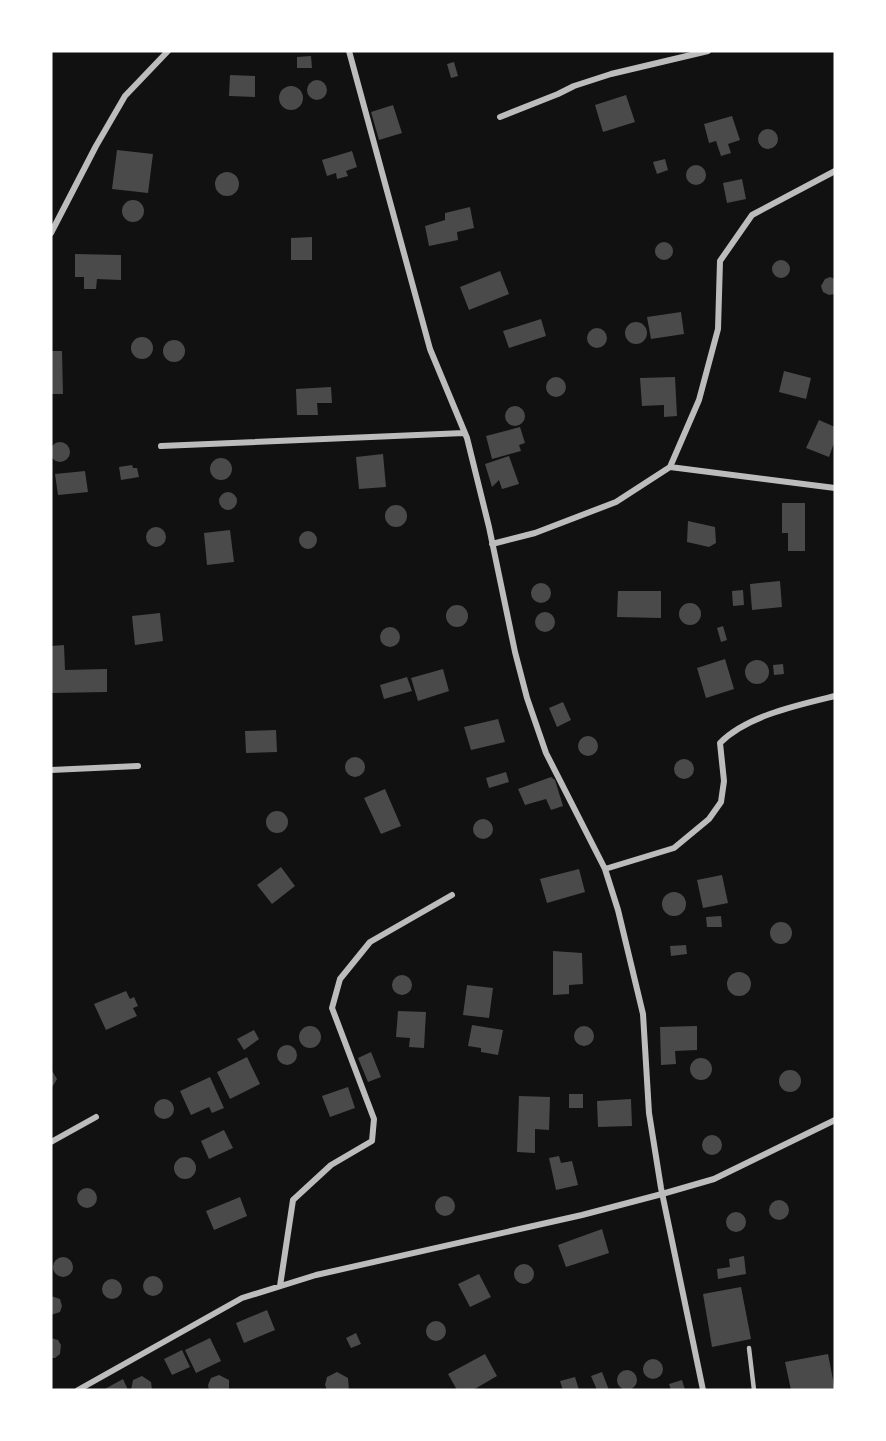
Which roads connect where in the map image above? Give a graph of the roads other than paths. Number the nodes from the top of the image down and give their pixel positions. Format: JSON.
{"nodes":[{"id":1,"x":168,"y":51,"type":"edge"},
{"id":2,"x":349,"y":51,"type":"edge"},
{"id":3,"x":708,"y":51,"type":"edge"},
{"id":4,"x":500,"y":117,"type":"dead end"},
{"id":5,"x":835,"y":171,"type":"edge"},
{"id":6,"x":51,"y":232,"type":"edge"},
{"id":7,"x":464,"y":433,"type":"junction"},
{"id":8,"x":161,"y":446,"type":"dead end"},
{"id":9,"x":670,"y":467,"type":"junction"},
{"id":10,"x":835,"y":488,"type":"edge"},
{"id":11,"x":492,"y":544,"type":"junction"},
{"id":12,"x":835,"y":696,"type":"edge"},
{"id":13,"x":138,"y":766,"type":"dead end"},
{"id":14,"x":51,"y":770,"type":"edge"},
{"id":15,"x":604,"y":870,"type":"junction"},
{"id":16,"x":452,"y":895,"type":"dead end"},
{"id":17,"x":96,"y":1117,"type":"dead end"},
{"id":18,"x":835,"y":1120,"type":"edge"},
{"id":19,"x":51,"y":1142,"type":"edge"},
{"id":20,"x":662,"y":1194,"type":"junction"},
{"id":21,"x":280,"y":1286,"type":"junction"},
{"id":22,"x":749,"y":1348,"type":"dead end"},
{"id":23,"x":78,"y":1390,"type":"edge"},
{"id":24,"x":703,"y":1390,"type":"edge"},
{"id":25,"x":754,"y":1390,"type":"edge"}],
"edges":[{"from":1,"to":6,"type":"street"},
{"from":2,"to":7,"type":"street"},
{"from":3,"to":4,"type":"street"},
{"from":5,"to":9,"type":"street"},
{"from":7,"to":8,"type":"street"},
{"from":7,"to":11,"type":"street"},
{"from":9,"to":10,"type":"street"},
{"from":9,"to":11,"type":"street"},
{"from":11,"to":15,"type":"street"},
{"from":12,"to":15,"type":"street"},
{"from":13,"to":14,"type":"street"},
{"from":15,"to":20,"type":"street"},
{"from":16,"to":21,"type":"street"},
{"from":17,"to":19,"type":"street"},
{"from":18,"to":20,"type":"street"},
{"from":20,"to":21,"type":"street"},
{"from":20,"to":24,"type":"street"},
{"from":21,"to":23,"type":"street"},
{"from":22,"to":25,"type":"lane"}]}
